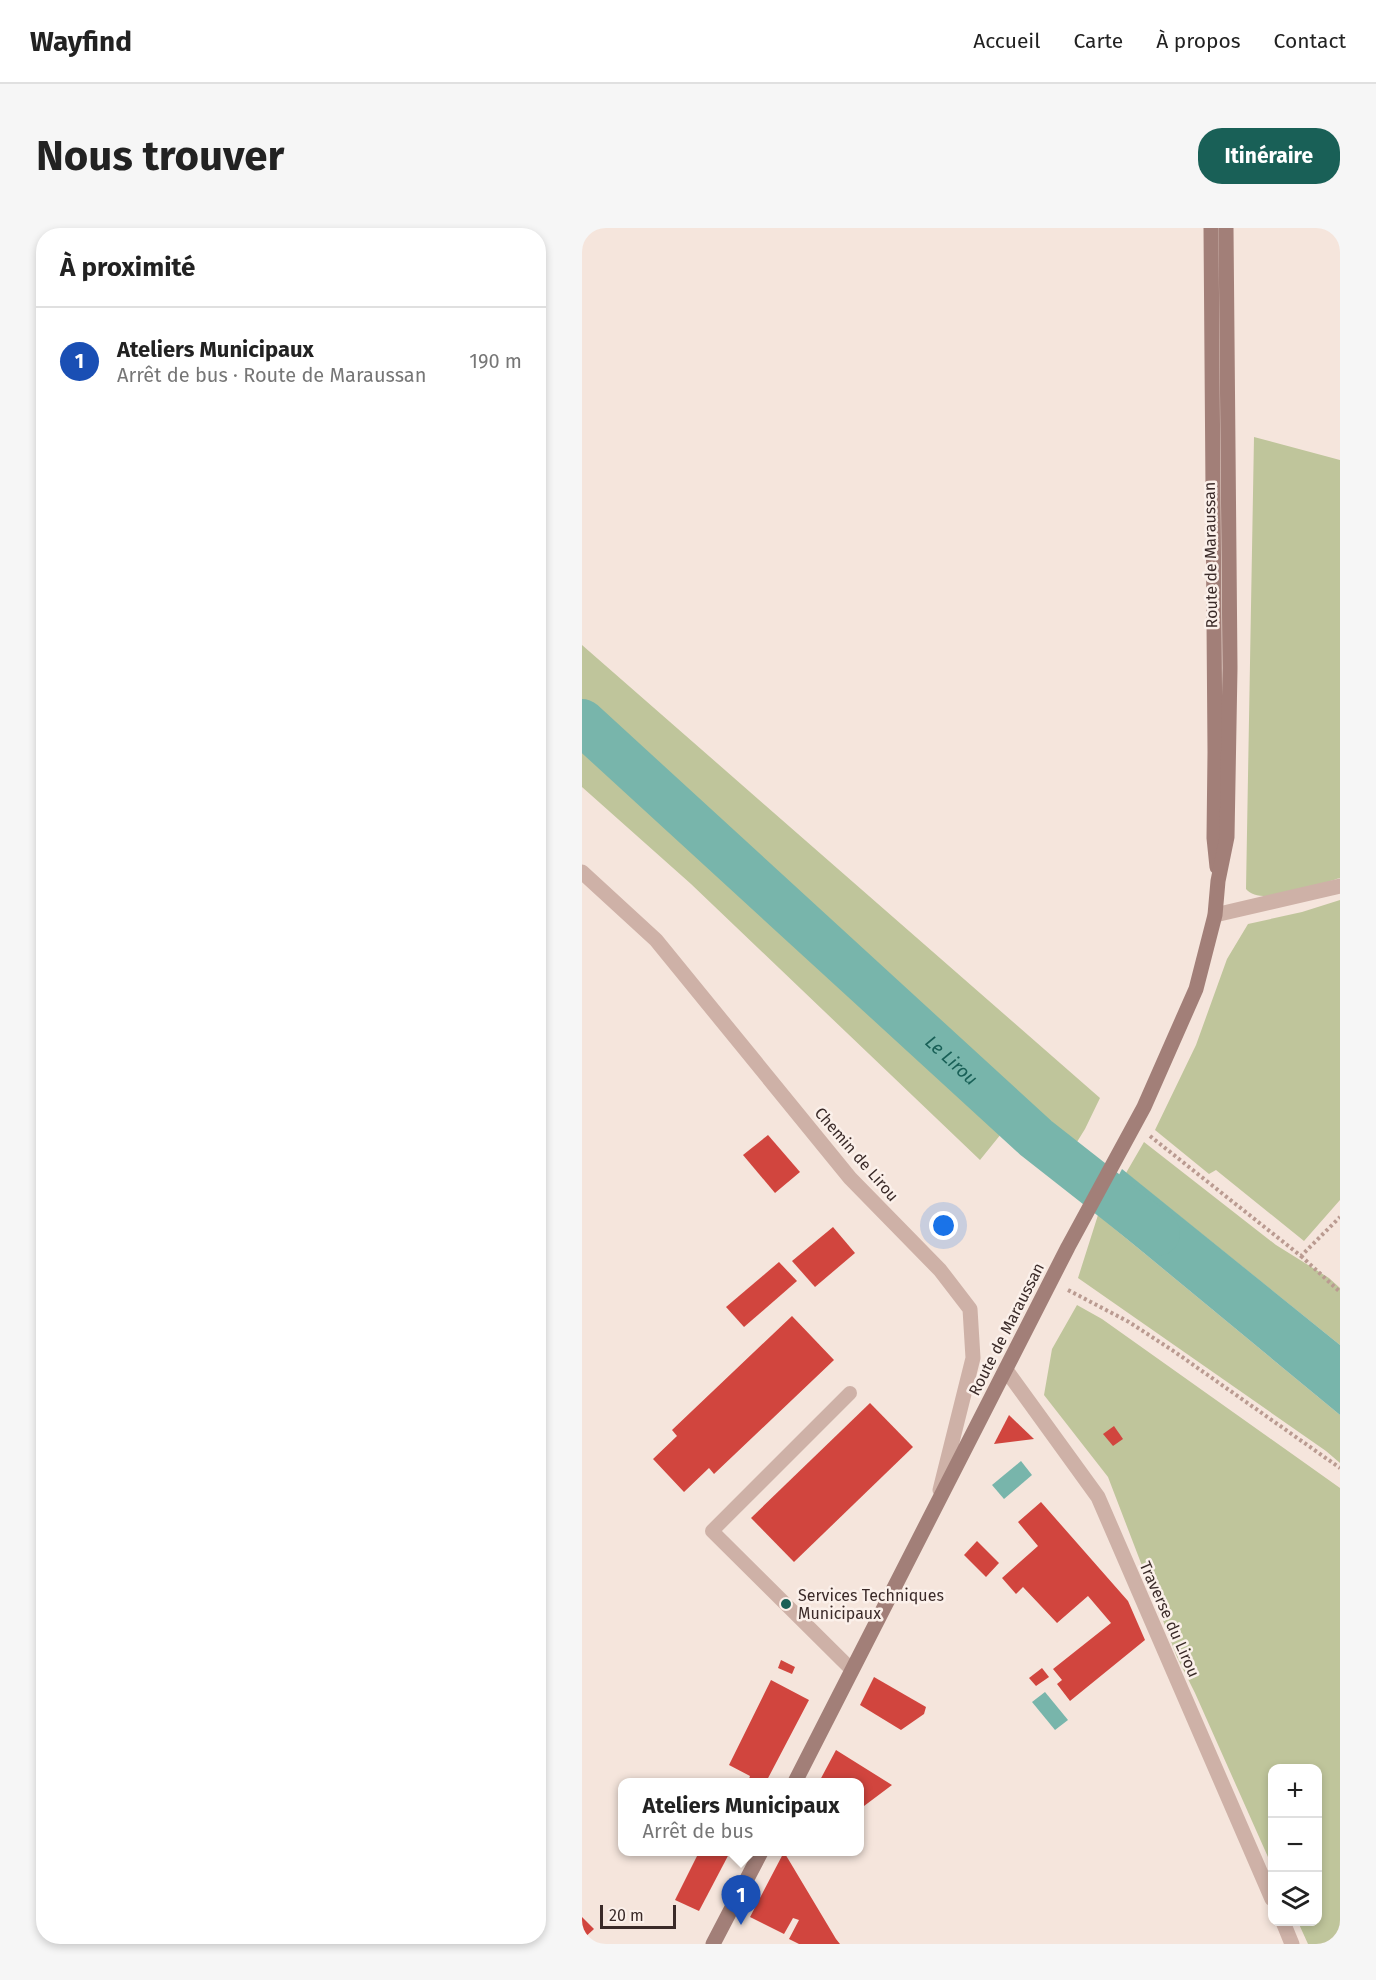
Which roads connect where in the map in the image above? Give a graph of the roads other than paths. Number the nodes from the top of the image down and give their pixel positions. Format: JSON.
{"nodes":[{"id":1,"x":1211,"y":228,"type":"edge"},
{"id":2,"x":1226,"y":228,"type":"edge"},
{"id":3,"x":1219,"y":296,"type":"junction"},
{"id":4,"x":582,"y":872,"type":"edge"},
{"id":5,"x":1340,"y":885,"type":"edge"},
{"id":6,"x":1215,"y":915,"type":"junction"},
{"id":7,"x":1006,"y":1370,"type":"junction"},
{"id":8,"x":850,"y":1392,"type":"dead end"},
{"id":9,"x":936,"y":1508,"type":"junction"},
{"id":10,"x":852,"y":1670,"type":"junction"},
{"id":11,"x":797,"y":1778,"type":"edge"},
{"id":12,"x":758,"y":1856,"type":"edge"},
{"id":13,"x":1268,"y":1890,"type":"edge"},
{"id":14,"x":1284,"y":1926,"type":"edge"},
{"id":15,"x":713,"y":1944,"type":"edge"},
{"id":16,"x":1292,"y":1944,"type":"edge"}],
"edges":[{"from":1,"to":3,"type":"main road","name":"Route de Maraussan"},
{"from":2,"to":3,"type":"main road","name":"Route de Maraussan"},
{"from":3,"to":6,"type":"main road","name":"Route de Maraussan"},
{"from":4,"to":9,"type":"street","name":"Chemin de Lirou"},
{"from":5,"to":6,"type":"street"},
{"from":6,"to":7,"type":"main road","name":"Route de Maraussan"},
{"from":7,"to":9,"type":"main road","name":"Route de Maraussan"},
{"from":7,"to":13,"type":"street","name":"Traverse du Lirou"},
{"from":8,"to":10,"type":"lane"},
{"from":9,"to":10,"type":"main road","name":"Route de Maraussan"},
{"from":10,"to":11,"type":"main road","name":"Route de Maraussan"},
{"from":12,"to":15,"type":"main road"},
{"from":14,"to":16,"type":"street"}]}
